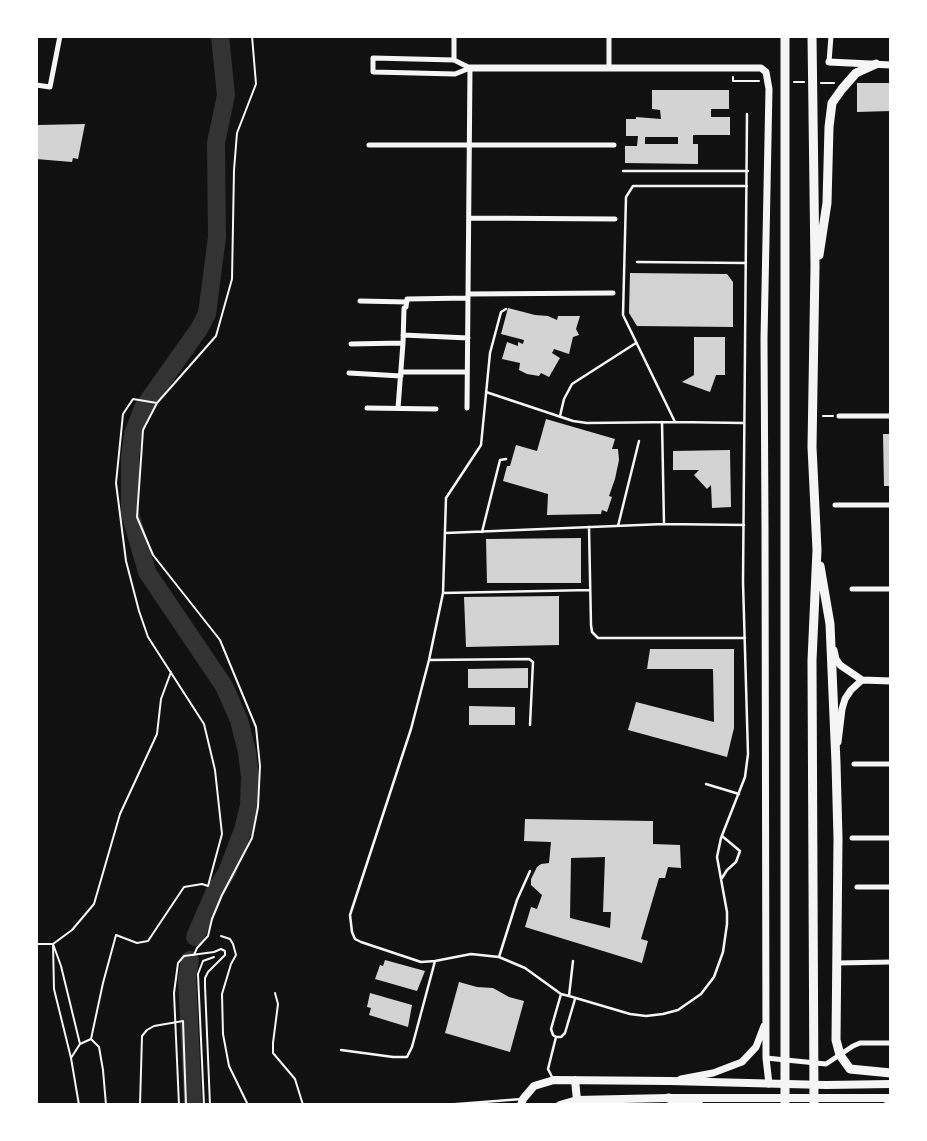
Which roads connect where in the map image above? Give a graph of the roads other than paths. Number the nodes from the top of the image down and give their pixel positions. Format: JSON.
{"nodes":[{"id":1,"x":60,"y":36,"type":"edge"},
{"id":2,"x":454,"y":36,"type":"edge"},
{"id":3,"x":609,"y":36,"type":"edge"},
{"id":4,"x":831,"y":36,"type":"edge"},
{"id":5,"x":784,"y":39,"type":"edge"},
{"id":6,"x":813,"y":39,"type":"edge"},
{"id":7,"x":454,"y":60,"type":"junction"},
{"id":8,"x":829,"y":62,"type":"joint"},
{"id":9,"x":876,"y":64,"type":"junction"},
{"id":10,"x":891,"y":65,"type":"edge"},
{"id":11,"x":470,"y":68,"type":"junction"},
{"id":12,"x":609,"y":68,"type":"junction"},
{"id":13,"x":36,"y":85,"type":"edge"},
{"id":14,"x":747,"y":114,"type":"dead end"},
{"id":15,"x":369,"y":145,"type":"dead end"},
{"id":16,"x":614,"y":145,"type":"dead end"},
{"id":17,"x":470,"y":146,"type":"junction"},
{"id":18,"x":748,"y":171,"type":"junction"},
{"id":19,"x":623,"y":172,"type":"dead end"},
{"id":20,"x":747,"y":186,"type":"junction"},
{"id":21,"x":469,"y":218,"type":"junction"},
{"id":22,"x":614,"y":219,"type":"dead end"},
{"id":23,"x":638,"y":262,"type":"dead end"},
{"id":24,"x":746,"y":263,"type":"junction"},
{"id":25,"x":815,"y":267,"type":"junction"},
{"id":26,"x":614,"y":293,"type":"dead end"},
{"id":27,"x":468,"y":296,"type":"junction"},
{"id":28,"x":360,"y":301,"type":"dead end"},
{"id":29,"x":407,"y":302,"type":"junction"},
{"id":30,"x":506,"y":310,"type":"dead end"},
{"id":31,"x":404,"y":335,"type":"junction"},
{"id":32,"x":468,"y":338,"type":"junction"},
{"id":33,"x":403,"y":343,"type":"junction"},
{"id":34,"x":636,"y":343,"type":"junction"},
{"id":35,"x":351,"y":344,"type":"dead end"},
{"id":36,"x":467,"y":372,"type":"junction"},
{"id":37,"x":349,"y":373,"type":"dead end"},
{"id":38,"x":401,"y":374,"type":"junction"},
{"id":39,"x":486,"y":392,"type":"junction"},
{"id":40,"x":367,"y":408,"type":"dead end"},
{"id":41,"x":398,"y":408,"type":"junction"},
{"id":42,"x":467,"y":408,"type":"dead end"},
{"id":43,"x":436,"y":409,"type":"dead end"},
{"id":44,"x":560,"y":416,"type":"junction"},
{"id":45,"x":839,"y":416,"type":"road end"},
{"id":46,"x":891,"y":416,"type":"edge"},
{"id":47,"x":662,"y":422,"type":"junction"},
{"id":48,"x":675,"y":422,"type":"junction"},
{"id":49,"x":744,"y":423,"type":"junction"},
{"id":50,"x":639,"y":441,"type":"dead end"},
{"id":51,"x":506,"y":459,"type":"dead end"},
{"id":52,"x":835,"y":505,"type":"dead end"},
{"id":53,"x":891,"y":505,"type":"edge"},
{"id":54,"x":664,"y":524,"type":"junction"},
{"id":55,"x":618,"y":526,"type":"junction"},
{"id":56,"x":744,"y":526,"type":"junction"},
{"id":57,"x":589,"y":528,"type":"junction"},
{"id":58,"x":482,"y":532,"type":"junction"},
{"id":59,"x":446,"y":533,"type":"junction"},
{"id":60,"x":817,"y":550,"type":"junction"},
{"id":61,"x":852,"y":589,"type":"dead end"},
{"id":62,"x":891,"y":589,"type":"edge"},
{"id":63,"x":590,"y":590,"type":"junction"},
{"id":64,"x":443,"y":593,"type":"junction"},
{"id":65,"x":830,"y":624,"type":"junction"},
{"id":66,"x":745,"y":638,"type":"junction"},
{"id":67,"x":429,"y":660,"type":"junction"},
{"id":68,"x":862,"y":680,"type":"junction"},
{"id":69,"x":891,"y":681,"type":"edge"},
{"id":70,"x":530,"y":725,"type":"dead end"},
{"id":71,"x":836,"y":763,"type":"junction"},
{"id":72,"x":854,"y":764,"type":"dead end"},
{"id":73,"x":891,"y":764,"type":"edge"},
{"id":74,"x":706,"y":784,"type":"dead end"},
{"id":75,"x":739,"y":794,"type":"junction"},
{"id":76,"x":722,"y":836,"type":"junction"},
{"id":77,"x":852,"y":838,"type":"dead end"},
{"id":78,"x":891,"y":838,"type":"edge"},
{"id":79,"x":530,"y":871,"type":"dead end"},
{"id":80,"x":722,"y":880,"type":"junction"},
{"id":81,"x":857,"y":887,"type":"dead end"},
{"id":82,"x":891,"y":887,"type":"edge"},
{"id":83,"x":499,"y":957,"type":"junction"},
{"id":84,"x":435,"y":961,"type":"junction"},
{"id":85,"x":573,"y":961,"type":"dead end"},
{"id":86,"x":837,"y":962,"type":"junction"},
{"id":87,"x":891,"y":962,"type":"edge"},
{"id":88,"x":561,"y":994,"type":"junction"},
{"id":89,"x":569,"y":996,"type":"junction"},
{"id":90,"x":575,"y":998,"type":"junction"},
{"id":91,"x":766,"y":1019,"type":"junction"},
{"id":92,"x":556,"y":1037,"type":"junction"},
{"id":93,"x":891,"y":1043,"type":"edge"},
{"id":94,"x":341,"y":1050,"type":"dead end"},
{"id":95,"x":840,"y":1056,"type":"junction"},
{"id":96,"x":766,"y":1058,"type":"junction"},
{"id":97,"x":891,"y":1073,"type":"edge"},
{"id":98,"x":554,"y":1080,"type":"junction"},
{"id":99,"x":575,"y":1080,"type":"junction"},
{"id":100,"x":670,"y":1081,"type":"junction"},
{"id":101,"x":769,"y":1084,"type":"junction"},
{"id":102,"x":891,"y":1084,"type":"edge"},
{"id":103,"x":668,"y":1098,"type":"junction"},
{"id":104,"x":891,"y":1098,"type":"edge"},
{"id":105,"x":577,"y":1100,"type":"junction"},
{"id":106,"x":522,"y":1102,"type":"edge"},
{"id":107,"x":444,"y":1105,"type":"edge"},
{"id":108,"x":560,"y":1105,"type":"edge"},
{"id":109,"x":699,"y":1105,"type":"edge"},
{"id":110,"x":785,"y":1105,"type":"edge"},
{"id":111,"x":814,"y":1105,"type":"edge"}],
"edges":[{"from":1,"to":13,"type":"street"},
{"from":2,"to":7,"type":"street"},
{"from":3,"to":12,"type":"street"},
{"from":4,"to":8,"type":"street"},
{"from":5,"to":110,"type":"highway"},
{"from":6,"to":25,"type":"highway"},
{"from":7,"to":11,"type":"street"},
{"from":7,"to":11,"type":"street"},
{"from":8,"to":9,"type":"street"},
{"from":9,"to":10,"type":"street"},
{"from":9,"to":25,"type":"highway"},
{"from":11,"to":12,"type":"street"},
{"from":11,"to":17,"type":"street"},
{"from":12,"to":91,"type":"street"},
{"from":14,"to":18,"type":"lane"},
{"from":15,"to":17,"type":"street"},
{"from":16,"to":17,"type":"street"},
{"from":17,"to":21,"type":"street"},
{"from":18,"to":19,"type":"lane"},
{"from":18,"to":20,"type":"lane"},
{"from":20,"to":24,"type":"lane"},
{"from":20,"to":34,"type":"lane"},
{"from":21,"to":22,"type":"street"},
{"from":21,"to":27,"type":"street"},
{"from":23,"to":24,"type":"lane"},
{"from":24,"to":49,"type":"lane"},
{"from":25,"to":60,"type":"highway"},
{"from":26,"to":27,"type":"street"},
{"from":27,"to":29,"type":"street"},
{"from":27,"to":32,"type":"street"},
{"from":28,"to":29,"type":"street"},
{"from":29,"to":31,"type":"street"},
{"from":30,"to":39,"type":"lane"},
{"from":31,"to":32,"type":"street"},
{"from":31,"to":33,"type":"street"},
{"from":32,"to":36,"type":"street"},
{"from":33,"to":35,"type":"street"},
{"from":33,"to":38,"type":"street"},
{"from":34,"to":44,"type":"lane"},
{"from":34,"to":48,"type":"lane"},
{"from":36,"to":38,"type":"street"},
{"from":36,"to":42,"type":"street"},
{"from":37,"to":38,"type":"street"},
{"from":38,"to":41,"type":"street"},
{"from":39,"to":44,"type":"lane"},
{"from":39,"to":59,"type":"lane"},
{"from":40,"to":41,"type":"street"},
{"from":41,"to":43,"type":"street"},
{"from":44,"to":47,"type":"lane"},
{"from":45,"to":46,"type":"street"},
{"from":47,"to":48,"type":"lane"},
{"from":47,"to":54,"type":"lane"},
{"from":48,"to":49,"type":"lane"},
{"from":49,"to":56,"type":"lane"},
{"from":50,"to":55,"type":"lane"},
{"from":51,"to":58,"type":"lane"},
{"from":52,"to":53,"type":"street"},
{"from":54,"to":55,"type":"lane"},
{"from":54,"to":56,"type":"lane"},
{"from":55,"to":57,"type":"lane"},
{"from":56,"to":66,"type":"lane"},
{"from":57,"to":58,"type":"lane"},
{"from":57,"to":63,"type":"lane"},
{"from":58,"to":59,"type":"lane"},
{"from":59,"to":64,"type":"lane"},
{"from":60,"to":65,"type":"highway"},
{"from":60,"to":111,"type":"highway"},
{"from":61,"to":62,"type":"street"},
{"from":63,"to":64,"type":"lane"},
{"from":63,"to":66,"type":"lane"},
{"from":64,"to":67,"type":"lane"},
{"from":65,"to":68,"type":"street"},
{"from":65,"to":71,"type":"highway"},
{"from":66,"to":75,"type":"lane"},
{"from":67,"to":70,"type":"lane"},
{"from":67,"to":84,"type":"lane"},
{"from":68,"to":69,"type":"street"},
{"from":68,"to":71,"type":"street"},
{"from":71,"to":86,"type":"highway"},
{"from":72,"to":73,"type":"street"},
{"from":74,"to":75,"type":"lane"},
{"from":75,"to":76,"type":"lane"},
{"from":76,"to":80,"type":"lane"},
{"from":76,"to":80,"type":"lane"},
{"from":77,"to":78,"type":"street"},
{"from":79,"to":83,"type":"lane"},
{"from":80,"to":90,"type":"lane"},
{"from":81,"to":82,"type":"street"},
{"from":83,"to":84,"type":"lane"},
{"from":83,"to":88,"type":"lane"},
{"from":84,"to":94,"type":"lane"},
{"from":85,"to":89,"type":"lane"},
{"from":86,"to":87,"type":"street"},
{"from":86,"to":95,"type":"highway"},
{"from":88,"to":89,"type":"lane"},
{"from":88,"to":92,"type":"lane"},
{"from":89,"to":90,"type":"lane"},
{"from":90,"to":92,"type":"lane"},
{"from":91,"to":96,"type":"street"},
{"from":91,"to":100,"type":"street"},
{"from":92,"to":98,"type":"lane"},
{"from":93,"to":95,"type":"street"},
{"from":95,"to":96,"type":"street"},
{"from":95,"to":97,"type":"highway"},
{"from":96,"to":101,"type":"street"},
{"from":98,"to":99,"type":"main road"},
{"from":98,"to":106,"type":"main road"},
{"from":99,"to":100,"type":"main road"},
{"from":99,"to":105,"type":"main road"},
{"from":100,"to":101,"type":"main road"},
{"from":101,"to":102,"type":"main road"},
{"from":103,"to":104,"type":"main road"},
{"from":103,"to":105,"type":"main road"},
{"from":103,"to":109,"type":"highway"},
{"from":105,"to":108,"type":"main road"},
{"from":106,"to":107,"type":"lane"}]}
